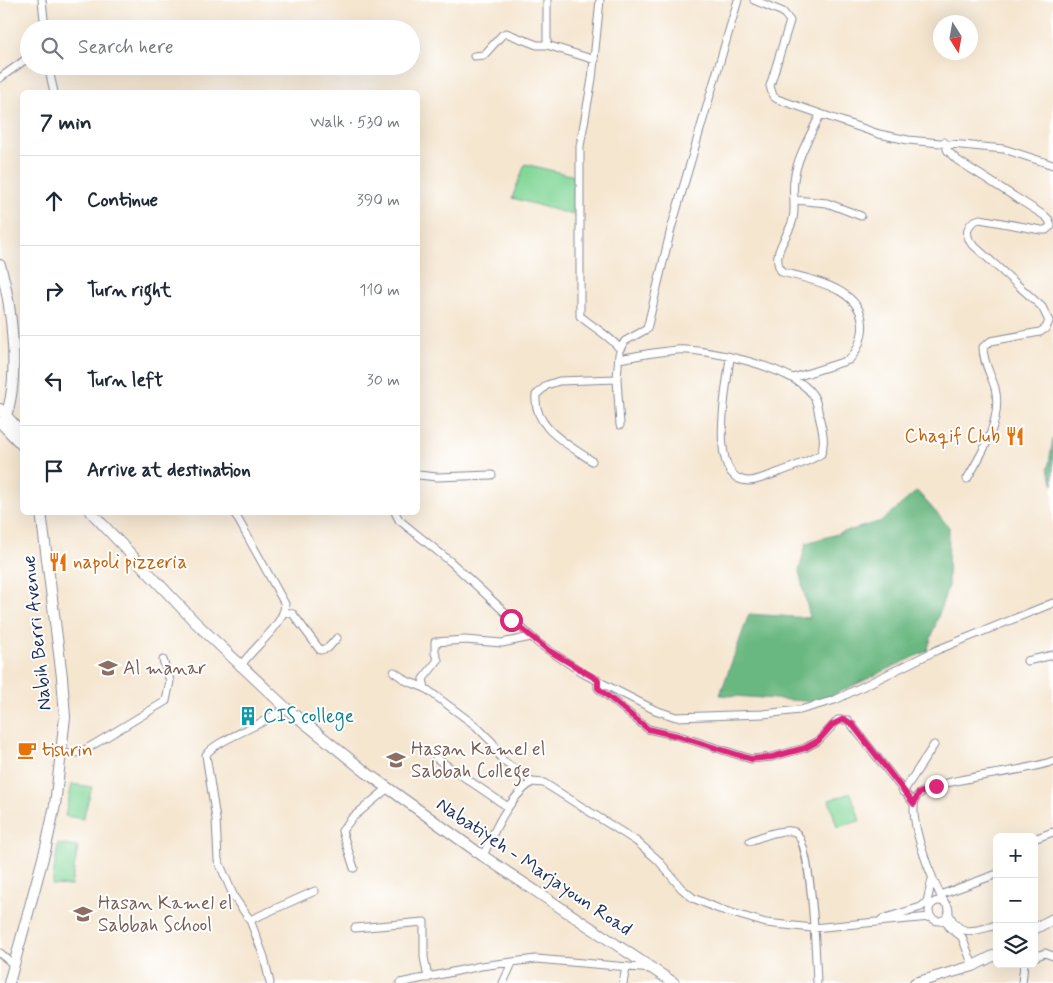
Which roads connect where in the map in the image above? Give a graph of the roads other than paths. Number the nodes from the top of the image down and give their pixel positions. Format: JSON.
{"nodes":[{"id":1,"x":42,"y":0,"type":"edge"},
{"id":2,"x":547,"y":0,"type":"edge"},
{"id":3,"x":600,"y":0,"type":"edge"},
{"id":4,"x":738,"y":0,"type":"edge"},
{"id":5,"x":754,"y":0,"type":"edge"},
{"id":6,"x":44,"y":20,"type":"edge"},
{"id":7,"x":547,"y":45,"type":"junction"},
{"id":8,"x":474,"y":56,"type":"dead end"},
{"id":9,"x":595,"y":60,"type":"junction"},
{"id":10,"x":20,"y":64,"type":"edge"},
{"id":11,"x":50,"y":75,"type":"edge"},
{"id":12,"x":0,"y":78,"type":"edge"},
{"id":13,"x":54,"y":90,"type":"edge"},
{"id":14,"x":820,"y":116,"type":"junction"},
{"id":15,"x":944,"y":142,"type":"junction"},
{"id":16,"x":1053,"y":165,"type":"edge"},
{"id":17,"x":795,"y":200,"type":"junction"},
{"id":18,"x":861,"y":216,"type":"dead end"},
{"id":19,"x":0,"y":265,"type":"edge"},
{"id":20,"x":620,"y":349,"type":"junction"},
{"id":21,"x":730,"y":357,"type":"junction"},
{"id":22,"x":619,"y":358,"type":"junction"},
{"id":23,"x":793,"y":378,"type":"junction"},
{"id":24,"x":617,"y":379,"type":"junction"},
{"id":25,"x":2,"y":418,"type":"edge"},
{"id":26,"x":620,"y":425,"type":"dead end"},
{"id":27,"x":20,"y":432,"type":"edge"},
{"id":28,"x":20,"y":442,"type":"edge"},
{"id":29,"x":592,"y":461,"type":"dead end"},
{"id":30,"x":420,"y":475,"type":"edge"},
{"id":31,"x":492,"y":475,"type":"dead end"},
{"id":32,"x":967,"y":479,"type":"dead end"},
{"id":33,"x":41,"y":515,"type":"edge"},
{"id":34,"x":94,"y":515,"type":"edge"},
{"id":35,"x":236,"y":515,"type":"edge"},
{"id":36,"x":396,"y":515,"type":"edge"},
{"id":37,"x":1053,"y":603,"type":"edge"},
{"id":38,"x":285,"y":612,"type":"junction"},
{"id":39,"x":531,"y":637,"type":"junction"},
{"id":40,"x":337,"y":638,"type":"dead end"},
{"id":41,"x":1053,"y":655,"type":"edge"},
{"id":42,"x":164,"y":660,"type":"dead end"},
{"id":43,"x":1027,"y":661,"type":"dead end"},
{"id":44,"x":240,"y":667,"type":"junction"},
{"id":45,"x":394,"y":672,"type":"dead end"},
{"id":46,"x":598,"y":680,"type":"junction"},
{"id":47,"x":425,"y":688,"type":"junction"},
{"id":48,"x":286,"y":708,"type":"junction"},
{"id":49,"x":934,"y":745,"type":"dead end"},
{"id":50,"x":60,"y":753,"type":"junction"},
{"id":51,"x":436,"y":758,"type":"dead end"},
{"id":52,"x":1053,"y":761,"type":"edge"},
{"id":53,"x":532,"y":782,"type":"junction"},
{"id":54,"x":388,"y":788,"type":"junction"},
{"id":55,"x":903,"y":792,"type":"junction"},
{"id":56,"x":914,"y":804,"type":"junction"},
{"id":57,"x":508,"y":807,"type":"junction"},
{"id":58,"x":1053,"y":832,"type":"edge"},
{"id":59,"x":1038,"y":838,"type":"edge"},
{"id":60,"x":750,"y":842,"type":"dead end"},
{"id":61,"x":484,"y":856,"type":"junction"},
{"id":62,"x":354,"y":868,"type":"dead end"},
{"id":63,"x":993,"y":875,"type":"edge"},
{"id":64,"x":932,"y":879,"type":"junction"},
{"id":65,"x":315,"y":890,"type":"dead end"},
{"id":66,"x":940,"y":895,"type":"junction"},
{"id":67,"x":945,"y":902,"type":"junction"},
{"id":68,"x":929,"y":904,"type":"junction"},
{"id":69,"x":930,"y":917,"type":"junction"},
{"id":70,"x":947,"y":917,"type":"junction"},
{"id":71,"x":1053,"y":919,"type":"edge"},
{"id":72,"x":250,"y":920,"type":"junction"},
{"id":73,"x":879,"y":921,"type":"junction"},
{"id":74,"x":993,"y":926,"type":"edge"},
{"id":75,"x":355,"y":928,"type":"dead end"},
{"id":76,"x":814,"y":928,"type":"junction"},
{"id":77,"x":1038,"y":929,"type":"edge"},
{"id":78,"x":0,"y":953,"type":"edge"},
{"id":79,"x":993,"y":956,"type":"edge"},
{"id":80,"x":1038,"y":956,"type":"edge"},
{"id":81,"x":1053,"y":956,"type":"edge"},
{"id":82,"x":512,"y":963,"type":"junction"},
{"id":83,"x":14,"y":965,"type":"junction"},
{"id":84,"x":973,"y":966,"type":"junction"},
{"id":85,"x":626,"y":968,"type":"junction"},
{"id":86,"x":1024,"y":968,"type":"edge"},
{"id":87,"x":652,"y":969,"type":"junction"},
{"id":88,"x":428,"y":978,"type":"junction"},
{"id":89,"x":9,"y":983,"type":"edge"},
{"id":90,"x":270,"y":983,"type":"edge"},
{"id":91,"x":400,"y":983,"type":"edge"},
{"id":92,"x":503,"y":983,"type":"edge"},
{"id":93,"x":623,"y":983,"type":"edge"},
{"id":94,"x":674,"y":983,"type":"edge"},
{"id":95,"x":817,"y":983,"type":"edge"},
{"id":96,"x":915,"y":983,"type":"edge"},
{"id":97,"x":1022,"y":983,"type":"edge"}],
"edges":[{"from":1,"to":6,"type":"street"},
{"from":2,"to":7,"type":"street"},
{"from":3,"to":9,"type":"street"},
{"from":4,"to":20,"type":"street"},
{"from":5,"to":14,"type":"street"},
{"from":7,"to":8,"type":"street"},
{"from":7,"to":9,"type":"street"},
{"from":9,"to":20,"type":"street"},
{"from":10,"to":12,"type":"street"},
{"from":11,"to":13,"type":"street"},
{"from":14,"to":15,"type":"street"},
{"from":14,"to":17,"type":"street"},
{"from":15,"to":16,"type":"street"},
{"from":15,"to":32,"type":"street"},
{"from":17,"to":18,"type":"street"},
{"from":17,"to":23,"type":"street"},
{"from":19,"to":25,"type":"main road"},
{"from":20,"to":22,"type":"street"},
{"from":21,"to":22,"type":"street"},
{"from":21,"to":23,"type":"street"},
{"from":21,"to":23,"type":"street"},
{"from":22,"to":24,"type":"street"},
{"from":24,"to":26,"type":"street"},
{"from":24,"to":29,"type":"street"},
{"from":25,"to":27,"type":"main road"},
{"from":25,"to":28,"type":"main road"},
{"from":30,"to":31,"type":"street"},
{"from":33,"to":50,"type":"main road","name":"Nabih Berri Avenue"},
{"from":34,"to":44,"type":"main road","name":"Nabatiyeh - Marjayoun Road"},
{"from":35,"to":38,"type":"street"},
{"from":36,"to":39,"type":"street"},
{"from":37,"to":46,"type":"street"},
{"from":38,"to":40,"type":"street"},
{"from":38,"to":44,"type":"street"},
{"from":39,"to":46,"type":"street"},
{"from":39,"to":47,"type":"street"},
{"from":41,"to":43,"type":"street"},
{"from":42,"to":50,"type":"street"},
{"from":44,"to":48,"type":"main road","name":"Nabatiyeh - Marjayoun Road"},
{"from":45,"to":47,"type":"street"},
{"from":46,"to":55,"type":"street"},
{"from":47,"to":53,"type":"street"},
{"from":48,"to":54,"type":"main road","name":"Nabatiyeh - Marjayoun Road"},
{"from":48,"to":72,"type":"street"},
{"from":49,"to":55,"type":"street"},
{"from":50,"to":83,"type":"main road","name":"Nabih Berri Avenue"},
{"from":51,"to":57,"type":"street"},
{"from":52,"to":56,"type":"street"},
{"from":53,"to":57,"type":"street"},
{"from":53,"to":76,"type":"street"},
{"from":54,"to":61,"type":"main road","name":"Nabatiyeh - Marjayoun Road"},
{"from":54,"to":62,"type":"street"},
{"from":55,"to":56,"type":"street"},
{"from":56,"to":64,"type":"street"},
{"from":57,"to":61,"type":"street"},
{"from":58,"to":59,"type":"street"},
{"from":60,"to":76,"type":"street"},
{"from":61,"to":87,"type":"main road","name":"Nabatiyeh - Marjayoun Road"},
{"from":63,"to":66,"type":"street"},
{"from":64,"to":66,"type":"street"},
{"from":64,"to":68,"type":"street"},
{"from":65,"to":72,"type":"street"},
{"from":66,"to":67,"type":"street"},
{"from":67,"to":68,"type":"street"},
{"from":67,"to":70,"type":"street"},
{"from":68,"to":69,"type":"street"},
{"from":68,"to":73,"type":"street"},
{"from":69,"to":70,"type":"street"},
{"from":69,"to":73,"type":"street"},
{"from":70,"to":74,"type":"street"},
{"from":70,"to":84,"type":"street"},
{"from":71,"to":77,"type":"main road"},
{"from":72,"to":90,"type":"street"},
{"from":73,"to":76,"type":"street"},
{"from":75,"to":88,"type":"street"},
{"from":76,"to":95,"type":"street"},
{"from":78,"to":83,"type":"street"},
{"from":79,"to":84,"type":"main road"},
{"from":80,"to":81,"type":"street"},
{"from":82,"to":85,"type":"street"},
{"from":82,"to":88,"type":"street"},
{"from":82,"to":92,"type":"street"},
{"from":83,"to":89,"type":"main road","name":"Nabih Berri Avenue"},
{"from":84,"to":96,"type":"main road"},
{"from":85,"to":87,"type":"street"},
{"from":85,"to":93,"type":"street"},
{"from":86,"to":97,"type":"street"},
{"from":87,"to":94,"type":"main road","name":"Nabatiyeh - Marjayoun Road"},
{"from":88,"to":91,"type":"street"}]}
